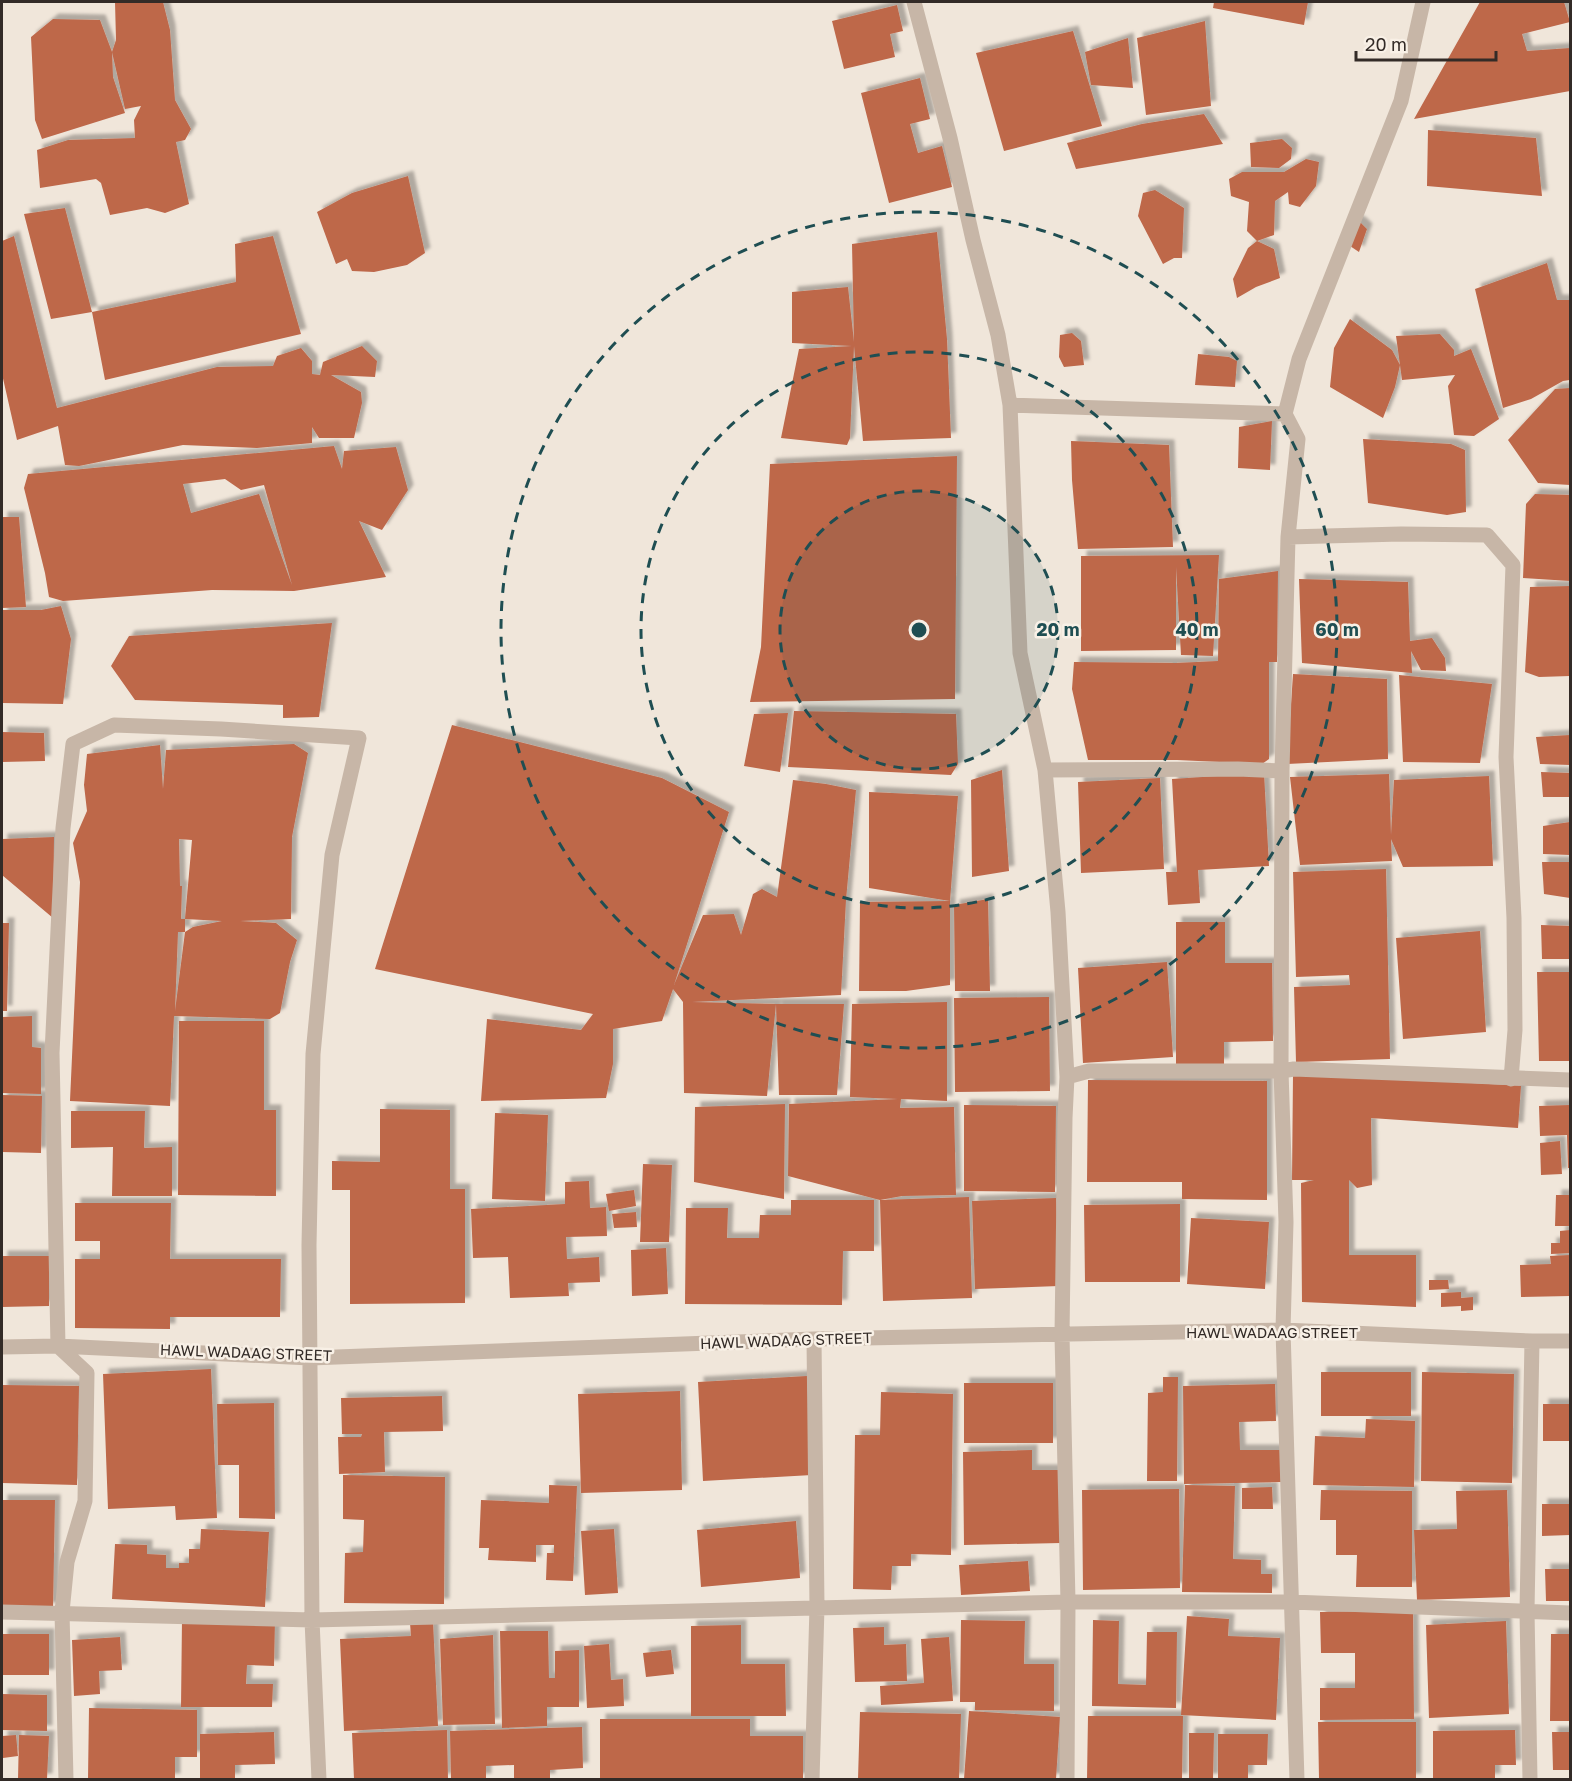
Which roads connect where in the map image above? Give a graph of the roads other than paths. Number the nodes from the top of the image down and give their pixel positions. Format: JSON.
{"nodes":[{"id":1,"x":914,"y":2,"type":"edge"},
{"id":2,"x":1424,"y":2,"type":"edge"},
{"id":3,"x":1010,"y":405,"type":"junction"},
{"id":4,"x":1285,"y":414,"type":"junction"},
{"id":5,"x":1288,"y":537,"type":"junction"},
{"id":6,"x":1045,"y":770,"type":"junction"},
{"id":7,"x":1282,"y":771,"type":"junction"},
{"id":8,"x":1281,"y":1071,"type":"junction"},
{"id":9,"x":1067,"y":1077,"type":"junction"},
{"id":10,"x":1511,"y":1079,"type":"junction"},
{"id":11,"x":1570,"y":1080,"type":"edge"},
{"id":12,"x":1283,"y":1330,"type":"junction"},
{"id":13,"x":1062,"y":1335,"type":"junction"},
{"id":14,"x":814,"y":1339,"type":"junction"},
{"id":15,"x":1532,"y":1341,"type":"junction"},
{"id":16,"x":1570,"y":1341,"type":"edge"},
{"id":17,"x":58,"y":1346,"type":"junction"},
{"id":18,"x":2,"y":1347,"type":"edge"},
{"id":19,"x":310,"y":1358,"type":"junction"},
{"id":20,"x":1068,"y":1602,"type":"junction"},
{"id":21,"x":1292,"y":1602,"type":"junction"},
{"id":22,"x":817,"y":1607,"type":"junction"},
{"id":23,"x":1527,"y":1611,"type":"junction"},
{"id":24,"x":2,"y":1612,"type":"edge"},
{"id":25,"x":62,"y":1612,"type":"junction"},
{"id":26,"x":1570,"y":1613,"type":"edge"},
{"id":27,"x":312,"y":1620,"type":"junction"},
{"id":28,"x":66,"y":1779,"type":"edge"},
{"id":29,"x":319,"y":1779,"type":"edge"},
{"id":30,"x":812,"y":1779,"type":"edge"},
{"id":31,"x":1067,"y":1779,"type":"edge"},
{"id":32,"x":1297,"y":1779,"type":"edge"},
{"id":33,"x":1530,"y":1779,"type":"edge"}],
"edges":[{"from":1,"to":3,"type":"street"},
{"from":2,"to":4,"type":"street"},
{"from":3,"to":4,"type":"street"},
{"from":3,"to":6,"type":"street"},
{"from":4,"to":5,"type":"street"},
{"from":5,"to":7,"type":"street"},
{"from":5,"to":10,"type":"street"},
{"from":6,"to":7,"type":"street"},
{"from":6,"to":9,"type":"street"},
{"from":7,"to":8,"type":"street"},
{"from":8,"to":9,"type":"street"},
{"from":8,"to":10,"type":"street"},
{"from":8,"to":12,"type":"street"},
{"from":9,"to":13,"type":"street"},
{"from":10,"to":11,"type":"street"},
{"from":12,"to":13,"type":"street","name":"HAWL WADAAG STREET"},
{"from":12,"to":15,"type":"street","name":"HAWL WADAAG STREET"},
{"from":12,"to":21,"type":"street"},
{"from":13,"to":14,"type":"street","name":"HAWL WADAAG STREET"},
{"from":13,"to":20,"type":"street"},
{"from":14,"to":19,"type":"street","name":"HAWL WADAAG STREET"},
{"from":14,"to":22,"type":"street"},
{"from":15,"to":16,"type":"street","name":"HAWL WADAAG STREET"},
{"from":15,"to":23,"type":"street"},
{"from":17,"to":18,"type":"street","name":"HAWL WADAAG STREET"},
{"from":17,"to":19,"type":"street","name":"HAWL WADAAG STREET"},
{"from":17,"to":19,"type":"street"},
{"from":17,"to":25,"type":"street"},
{"from":19,"to":27,"type":"street"},
{"from":20,"to":21,"type":"street"},
{"from":20,"to":22,"type":"street"},
{"from":20,"to":31,"type":"street"},
{"from":21,"to":23,"type":"street"},
{"from":21,"to":32,"type":"street"},
{"from":22,"to":27,"type":"street"},
{"from":22,"to":30,"type":"street"},
{"from":23,"to":26,"type":"street"},
{"from":23,"to":33,"type":"street"},
{"from":24,"to":25,"type":"street"},
{"from":25,"to":27,"type":"street"},
{"from":25,"to":28,"type":"street"},
{"from":27,"to":29,"type":"street"}]}
